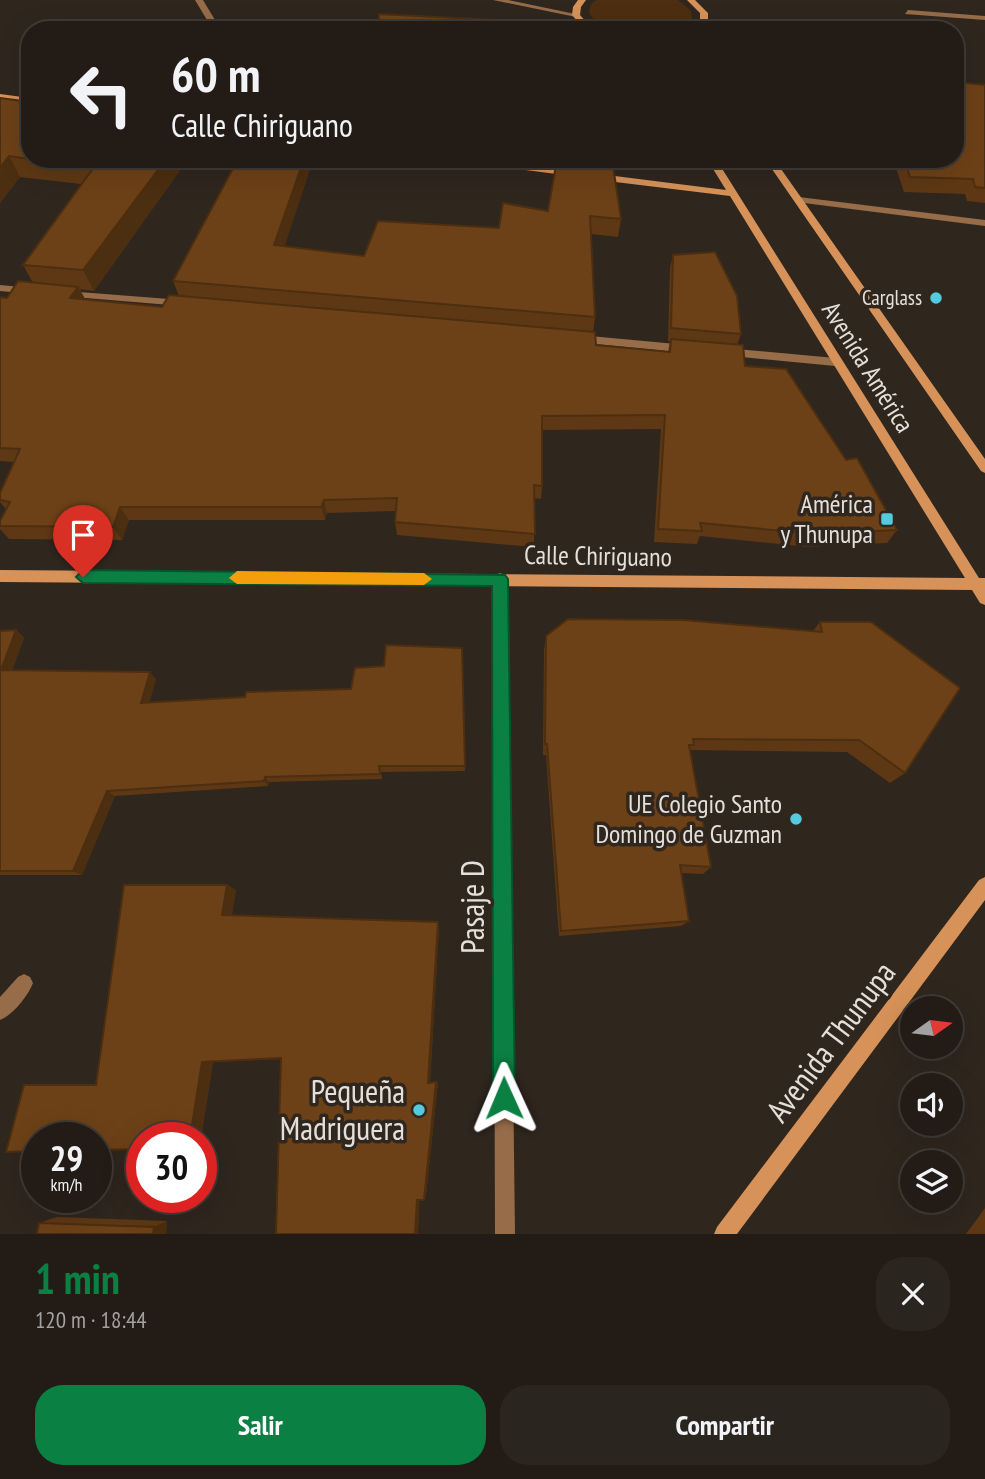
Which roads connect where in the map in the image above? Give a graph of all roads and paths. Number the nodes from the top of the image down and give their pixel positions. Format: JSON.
{"nodes":[{"id":1,"x":199,"y":0,"type":"edge"},
{"id":2,"x":497,"y":0,"type":"edge"},
{"id":3,"x":582,"y":0,"type":"edge"},
{"id":4,"x":691,"y":0,"type":"edge"},
{"id":5,"x":908,"y":12,"type":"dead end"},
{"id":6,"x":576,"y":15,"type":"junction"},
{"id":7,"x":985,"y":18,"type":"edge"},
{"id":8,"x":212,"y":21,"type":"edge"},
{"id":9,"x":581,"y":21,"type":"edge"},
{"id":10,"x":704,"y":21,"type":"edge"},
{"id":11,"x":0,"y":96,"type":"edge"},
{"id":12,"x":21,"y":99,"type":"edge"},
{"id":13,"x":533,"y":168,"type":"edge"},
{"id":14,"x":717,"y":168,"type":"edge"},
{"id":15,"x":776,"y":168,"type":"edge"},
{"id":16,"x":733,"y":194,"type":"junction"},
{"id":17,"x":799,"y":200,"type":"junction"},
{"id":18,"x":985,"y":223,"type":"edge"},
{"id":19,"x":0,"y":289,"type":"edge"},
{"id":20,"x":41,"y":292,"type":"edge"},
{"id":21,"x":54,"y":293,"type":"edge"},
{"id":22,"x":191,"y":304,"type":"edge"},
{"id":23,"x":561,"y":337,"type":"edge"},
{"id":24,"x":698,"y":349,"type":"edge"},
{"id":25,"x":712,"y":351,"type":"edge"},
{"id":26,"x":835,"y":362,"type":"junction"},
{"id":27,"x":985,"y":468,"type":"edge"},
{"id":28,"x":0,"y":576,"type":"edge"},
{"id":29,"x":500,"y":579,"type":"junction"},
{"id":30,"x":981,"y":584,"type":"edge"},
{"id":31,"x":985,"y":599,"type":"edge"},
{"id":32,"x":985,"y":886,"type":"edge"},
{"id":33,"x":24,"y":983,"type":"dead end"},
{"id":34,"x":0,"y":1011,"type":"edge"},
{"id":35,"x":505,"y":1234,"type":"edge"},
{"id":36,"x":724,"y":1234,"type":"edge"}],
"edges":[{"from":1,"to":8,"type":"street"},
{"from":2,"to":6,"type":"street"},
{"from":3,"to":6,"type":"main road"},
{"from":4,"to":10,"type":"main road"},
{"from":5,"to":7,"type":"street"},
{"from":6,"to":9,"type":"main road"},
{"from":11,"to":12,"type":"main road"},
{"from":13,"to":16,"type":"main road"},
{"from":14,"to":16,"type":"main road","name":"Avenida América"},
{"from":15,"to":17,"type":"main road","name":"Avenida América"},
{"from":16,"to":26,"type":"main road","name":"Avenida América"},
{"from":17,"to":18,"type":"street"},
{"from":17,"to":27,"type":"main road","name":"Avenida América"},
{"from":19,"to":20,"type":"street"},
{"from":21,"to":22,"type":"street"},
{"from":23,"to":24,"type":"street"},
{"from":25,"to":26,"type":"street"},
{"from":26,"to":30,"type":"main road","name":"Avenida América"},
{"from":28,"to":29,"type":"main road","name":"Calle Chiriguano"},
{"from":29,"to":30,"type":"main road","name":"Calle Chiriguano"},
{"from":29,"to":35,"type":"street","name":"Pasaje D"},
{"from":30,"to":31,"type":"main road","name":"Avenida América"},
{"from":32,"to":36,"type":"main road","name":"Avenida Thunupa"},
{"from":33,"to":34,"type":"street"}]}
